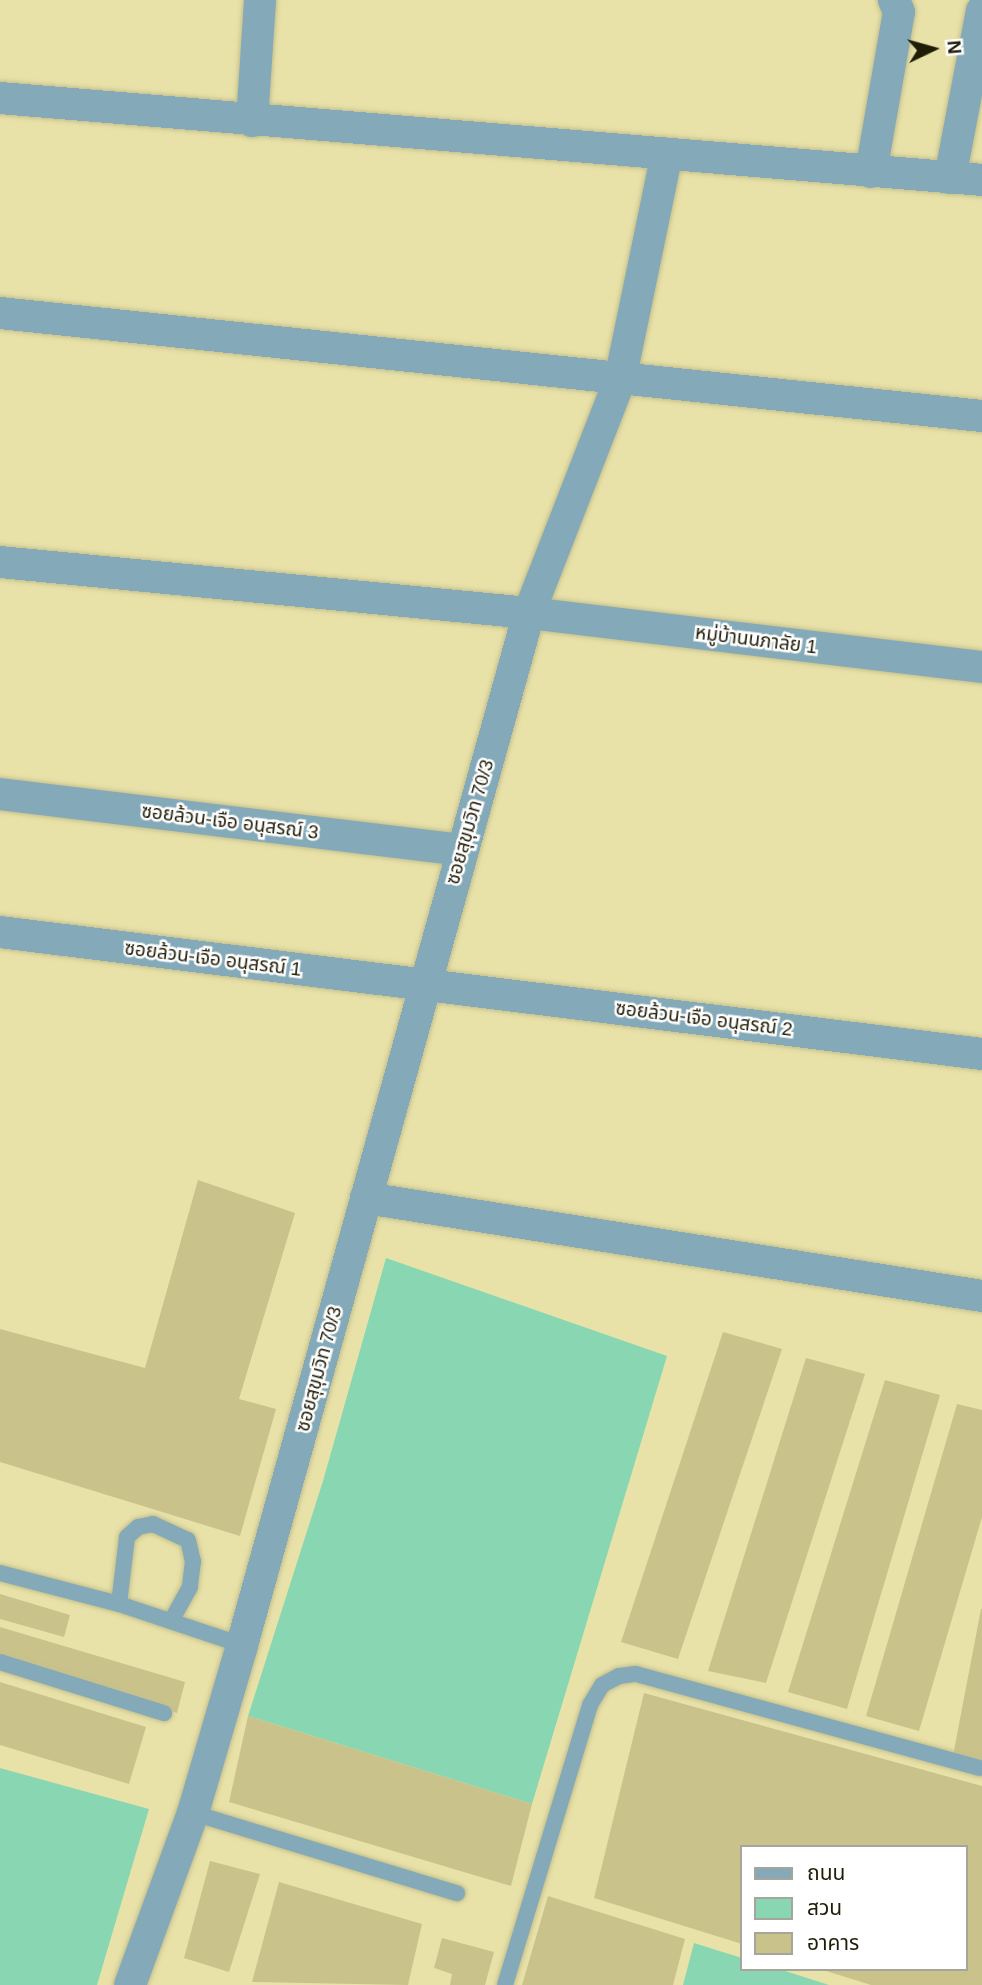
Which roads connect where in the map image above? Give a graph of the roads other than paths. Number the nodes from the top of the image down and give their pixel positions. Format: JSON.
{"nodes":[{"id":1,"x":260,"y":0,"type":"edge"},
{"id":2,"x":894,"y":0,"type":"edge"},
{"id":3,"x":982,"y":11,"type":"edge"},
{"id":4,"x":0,"y":99,"type":"edge"},
{"id":5,"x":252,"y":121,"type":"junction"},
{"id":6,"x":667,"y":154,"type":"junction"},
{"id":7,"x":871,"y":172,"type":"junction"},
{"id":8,"x":950,"y":178,"type":"junction"},
{"id":9,"x":982,"y":180,"type":"edge"},
{"id":10,"x":0,"y":313,"type":"edge"},
{"id":11,"x":620,"y":380,"type":"junction"},
{"id":12,"x":982,"y":416,"type":"edge"},
{"id":13,"x":0,"y":562,"type":"edge"},
{"id":14,"x":529,"y":613,"type":"junction"},
{"id":15,"x":982,"y":667,"type":"edge"},
{"id":16,"x":0,"y":794,"type":"edge"},
{"id":17,"x":460,"y":850,"type":"junction"},
{"id":18,"x":0,"y":932,"type":"edge"},
{"id":19,"x":426,"y":985,"type":"junction"},
{"id":20,"x":982,"y":1054,"type":"edge"},
{"id":21,"x":366,"y":1198,"type":"junction"},
{"id":22,"x":982,"y":1296,"type":"edge"},
{"id":23,"x":0,"y":1573,"type":"edge"},
{"id":24,"x":119,"y":1604,"type":"junction"},
{"id":25,"x":171,"y":1620,"type":"junction"},
{"id":26,"x":243,"y":1645,"type":"junction"},
{"id":27,"x":0,"y":1662,"type":"edge"},
{"id":28,"x":164,"y":1713,"type":"dead end"},
{"id":29,"x":978,"y":1768,"type":"dead end"},
{"id":30,"x":193,"y":1813,"type":"junction"},
{"id":31,"x":457,"y":1892,"type":"dead end"},
{"id":32,"x":130,"y":1985,"type":"edge"},
{"id":33,"x":505,"y":1985,"type":"edge"}],
"edges":[{"from":1,"to":5,"type":"street"},
{"from":2,"to":7,"type":"street"},
{"from":3,"to":8,"type":"street"},
{"from":4,"to":5,"type":"street"},
{"from":5,"to":6,"type":"street"},
{"from":6,"to":7,"type":"street"},
{"from":6,"to":11,"type":"street","name":"ซอยสุขุมวิท 70/3"},
{"from":7,"to":8,"type":"street"},
{"from":8,"to":9,"type":"street"},
{"from":10,"to":11,"type":"street"},
{"from":11,"to":12,"type":"street"},
{"from":11,"to":14,"type":"street","name":"ซอยสุขุมวิท 70/3"},
{"from":13,"to":14,"type":"street","name":"หมู่บ้านนภาลัย 1"},
{"from":14,"to":15,"type":"street","name":"หมู่บ้านนภาลัย 1"},
{"from":14,"to":17,"type":"street","name":"ซอยสุขุมวิท 70/3"},
{"from":16,"to":17,"type":"street","name":"ซอยล้วน-เจือ อนุสรณ์ 3"},
{"from":17,"to":19,"type":"street","name":"ซอยสุขุมวิท 70/3"},
{"from":18,"to":19,"type":"street","name":"ซอยล้วน-เจือ อนุสรณ์ 1"},
{"from":19,"to":20,"type":"street","name":"ซอยล้วน-เจือ อนุสรณ์ 2"},
{"from":19,"to":21,"type":"street","name":"ซอยสุขุมวิท 70/3"},
{"from":21,"to":22,"type":"street"},
{"from":21,"to":26,"type":"street","name":"ซอยสุขุมวิท 70/3"},
{"from":23,"to":24,"type":"lane"},
{"from":24,"to":25,"type":"lane"},
{"from":24,"to":25,"type":"lane"},
{"from":25,"to":26,"type":"lane"},
{"from":26,"to":30,"type":"street","name":"ซอยสุขุมวิท 70/3"},
{"from":27,"to":28,"type":"lane"},
{"from":29,"to":33,"type":"lane"},
{"from":30,"to":31,"type":"lane"},
{"from":30,"to":32,"type":"street","name":"ซอยสุขุมวิท 70/3"}]}
